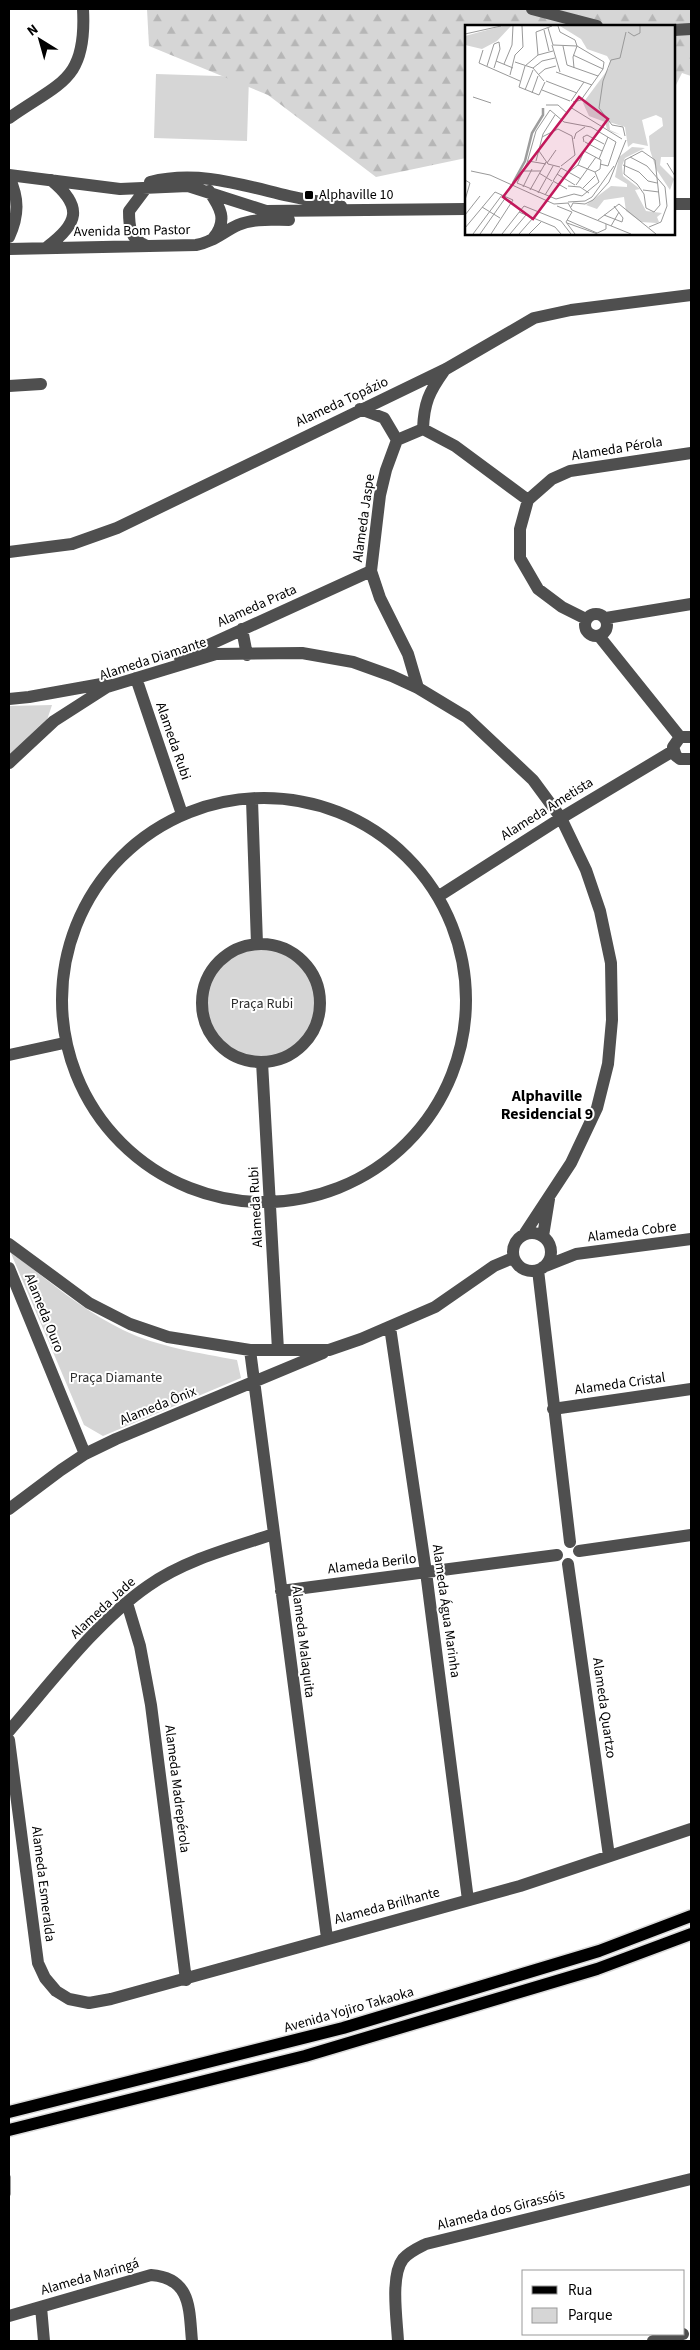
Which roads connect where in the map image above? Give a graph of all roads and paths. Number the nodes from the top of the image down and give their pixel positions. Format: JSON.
{"nodes":[{"id":1,"x":82,"y":9,"type":"edge"},
{"id":2,"x":532,"y":9,"type":"edge"},
{"id":3,"x":592,"y":25,"type":"edge"},
{"id":4,"x":691,"y":29,"type":"edge"},
{"id":5,"x":675,"y":30,"type":"edge"},
{"id":6,"x":27,"y":105,"type":"junction"},
{"id":7,"x":9,"y":112,"type":"edge"},
{"id":8,"x":9,"y":118,"type":"edge"},
{"id":9,"x":9,"y":176,"type":"edge"},
{"id":10,"x":51,"y":180,"type":"junction"},
{"id":11,"x":147,"y":187,"type":"junction"},
{"id":12,"x":120,"y":189,"type":"junction"},
{"id":13,"x":208,"y":191,"type":"junction"},
{"id":14,"x":675,"y":204,"type":"edge"},
{"id":15,"x":691,"y":204,"type":"edge"},
{"id":16,"x":465,"y":209,"type":"edge"},
{"id":17,"x":371,"y":212,"type":"junction"},
{"id":18,"x":9,"y":237,"type":"edge"},
{"id":19,"x":209,"y":242,"type":"junction"},
{"id":20,"x":145,"y":246,"type":"junction"},
{"id":21,"x":47,"y":248,"type":"junction"},
{"id":22,"x":9,"y":249,"type":"edge"},
{"id":23,"x":691,"y":295,"type":"edge"},
{"id":24,"x":446,"y":369,"type":"junction"},
{"id":25,"x":422,"y":380,"type":"junction"},
{"id":26,"x":40,"y":384,"type":"dead end"},
{"id":27,"x":9,"y":386,"type":"edge"},
{"id":28,"x":429,"y":392,"type":"junction"},
{"id":29,"x":387,"y":397,"type":"junction"},
{"id":30,"x":360,"y":409,"type":"junction"},
{"id":31,"x":384,"y":418,"type":"junction"},
{"id":32,"x":423,"y":429,"type":"junction"},
{"id":33,"x":397,"y":440,"type":"junction"},
{"id":34,"x":691,"y":453,"type":"edge"},
{"id":35,"x":528,"y":500,"type":"junction"},
{"id":36,"x":9,"y":552,"type":"edge"},
{"id":37,"x":371,"y":571,"type":"junction"},
{"id":38,"x":691,"y":604,"type":"edge"},
{"id":39,"x":606,"y":618,"type":"junction"},
{"id":40,"x":586,"y":619,"type":"junction"},
{"id":41,"x":242,"y":629,"type":"junction"},
{"id":42,"x":599,"y":636,"type":"junction"},
{"id":43,"x":247,"y":655,"type":"junction"},
{"id":44,"x":136,"y":678,"type":"junction"},
{"id":45,"x":418,"y":688,"type":"junction"},
{"id":46,"x":9,"y":699,"type":"edge"},
{"id":47,"x":685,"y":737,"type":"edge"},
{"id":48,"x":673,"y":751,"type":"junction"},
{"id":49,"x":691,"y":760,"type":"edge"},
{"id":50,"x":9,"y":763,"type":"edge"},
{"id":51,"x":252,"y":800,"type":"junction"},
{"id":52,"x":182,"y":814,"type":"junction"},
{"id":53,"x":561,"y":818,"type":"junction"},
{"id":54,"x":439,"y":896,"type":"junction"},
{"id":55,"x":257,"y":944,"type":"junction"},
{"id":56,"x":64,"y":1044,"type":"junction"},
{"id":57,"x":9,"y":1055,"type":"edge"},
{"id":58,"x":262,"y":1062,"type":"junction"},
{"id":59,"x":550,"y":1197,"type":"junction"},
{"id":60,"x":271,"y":1206,"type":"junction"},
{"id":61,"x":525,"y":1233,"type":"junction"},
{"id":62,"x":691,"y":1239,"type":"edge"},
{"id":63,"x":546,"y":1240,"type":"junction"},
{"id":64,"x":9,"y":1244,"type":"edge"},
{"id":65,"x":513,"y":1252,"type":"junction"},
{"id":66,"x":576,"y":1254,"type":"junction"},
{"id":67,"x":9,"y":1268,"type":"edge"},
{"id":68,"x":540,"y":1269,"type":"junction"},
{"id":69,"x":390,"y":1327,"type":"junction"},
{"id":70,"x":250,"y":1350,"type":"junction"},
{"id":71,"x":278,"y":1350,"type":"junction"},
{"id":72,"x":329,"y":1350,"type":"junction"},
{"id":73,"x":254,"y":1383,"type":"junction"},
{"id":74,"x":691,"y":1389,"type":"edge"},
{"id":75,"x":553,"y":1409,"type":"junction"},
{"id":76,"x":85,"y":1454,"type":"junction"},
{"id":77,"x":9,"y":1508,"type":"edge"},
{"id":78,"x":274,"y":1534,"type":"junction"},
{"id":79,"x":691,"y":1535,"type":"edge"},
{"id":80,"x":574,"y":1546,"type":"junction"},
{"id":81,"x":556,"y":1555,"type":"junction"},
{"id":82,"x":568,"y":1564,"type":"junction"},
{"id":83,"x":426,"y":1572,"type":"junction"},
{"id":84,"x":281,"y":1591,"type":"junction"},
{"id":85,"x":127,"y":1603,"type":"junction"},
{"id":86,"x":9,"y":1731,"type":"edge"},
{"id":87,"x":9,"y":1740,"type":"edge"},
{"id":88,"x":691,"y":1829,"type":"edge"},
{"id":89,"x":609,"y":1856,"type":"junction"},
{"id":90,"x":468,"y":1900,"type":"junction"},
{"id":91,"x":691,"y":1916,"type":"edge"},
{"id":92,"x":691,"y":1934,"type":"edge"},
{"id":93,"x":327,"y":1938,"type":"junction"},
{"id":94,"x":186,"y":1980,"type":"junction"},
{"id":95,"x":89,"y":2003,"type":"joint"},
{"id":96,"x":9,"y":2112,"type":"edge"},
{"id":97,"x":9,"y":2130,"type":"edge"},
{"id":98,"x":691,"y":2179,"type":"edge"},
{"id":99,"x":41,"y":2307,"type":"junction"},
{"id":100,"x":9,"y":2316,"type":"edge"},
{"id":101,"x":680,"y":2335,"type":"edge"},
{"id":102,"x":44,"y":2341,"type":"edge"},
{"id":103,"x":192,"y":2341,"type":"edge"},
{"id":104,"x":398,"y":2341,"type":"edge"},
{"id":105,"x":653,"y":2341,"type":"edge"}],
"edges":[{"from":1,"to":6,"type":"street"},
{"from":2,"to":3,"type":"street"},
{"from":4,"to":5,"type":"street"},
{"from":6,"to":7,"type":"street"},
{"from":6,"to":8,"type":"street"},
{"from":9,"to":10,"type":"street","name":"Avenida Bom Pastor"},
{"from":9,"to":18,"type":"street"},
{"from":10,"to":12,"type":"street","name":"Avenida Bom Pastor"},
{"from":10,"to":21,"type":"street"},
{"from":11,"to":12,"type":"street","name":"Avenida Bom Pastor"},
{"from":11,"to":13,"type":"street","name":"Avenida Bom Pastor"},
{"from":11,"to":20,"type":"street"},
{"from":12,"to":17,"type":"street","name":"Avenida Bom Pastor"},
{"from":13,"to":17,"type":"street","name":"Avenida Bom Pastor"},
{"from":13,"to":19,"type":"street"},
{"from":14,"to":15,"type":"street"},
{"from":16,"to":17,"type":"street","name":"Avenida Bom Pastor"},
{"from":17,"to":19,"type":"street","name":"Avenida Bom Pastor"},
{"from":19,"to":20,"type":"street","name":"Avenida Bom Pastor"},
{"from":20,"to":21,"type":"street","name":"Avenida Bom Pastor"},
{"from":21,"to":22,"type":"street","name":"Avenida Bom Pastor"},
{"from":23,"to":24,"type":"street","name":"Alameda Topázio"},
{"from":24,"to":25,"type":"street","name":"Alameda Topázio"},
{"from":24,"to":28,"type":"street"},
{"from":25,"to":28,"type":"street"},
{"from":25,"to":29,"type":"street","name":"Alameda Topázio"},
{"from":26,"to":27,"type":"street"},
{"from":28,"to":32,"type":"street"},
{"from":29,"to":30,"type":"street","name":"Alameda Topázio"},
{"from":29,"to":31,"type":"street"},
{"from":30,"to":31,"type":"street"},
{"from":30,"to":36,"type":"street","name":"Alameda Topázio"},
{"from":31,"to":33,"type":"street"},
{"from":32,"to":33,"type":"street"},
{"from":32,"to":35,"type":"street"},
{"from":33,"to":37,"type":"street","name":"Alameda Jaspe"},
{"from":34,"to":35,"type":"street","name":"Alameda Pérola"},
{"from":35,"to":40,"type":"street"},
{"from":37,"to":41,"type":"street","name":"Alameda Prata"},
{"from":37,"to":45,"type":"street","name":"Alameda Jaspe"},
{"from":38,"to":39,"type":"street"},
{"from":39,"to":40,"type":"street"},
{"from":39,"to":42,"type":"street"},
{"from":40,"to":42,"type":"street"},
{"from":41,"to":43,"type":"street"},
{"from":41,"to":44,"type":"street","name":"Alameda Prata"},
{"from":42,"to":47,"type":"street"},
{"from":43,"to":44,"type":"street","name":"Alameda Diamante"},
{"from":43,"to":45,"type":"street","name":"Alameda Diamante"},
{"from":44,"to":46,"type":"street","name":"Alameda Prata"},
{"from":44,"to":50,"type":"street","name":"Alameda Diamante"},
{"from":44,"to":52,"type":"street","name":"Alameda Rubi"},
{"from":45,"to":53,"type":"street","name":"Alameda Diamante"},
{"from":47,"to":48,"type":"street"},
{"from":48,"to":49,"type":"street"},
{"from":48,"to":53,"type":"street","name":"Alameda Ametista"},
{"from":51,"to":52,"type":"street"},
{"from":51,"to":54,"type":"street"},
{"from":51,"to":55,"type":"street"},
{"from":52,"to":56,"type":"street"},
{"from":53,"to":54,"type":"street","name":"Alameda Ametista"},
{"from":53,"to":59,"type":"street","name":"Alameda Diamante"},
{"from":54,"to":60,"type":"street"},
{"from":55,"to":58,"type":"street"},
{"from":55,"to":58,"type":"street"},
{"from":56,"to":57,"type":"street"},
{"from":56,"to":60,"type":"street"},
{"from":58,"to":60,"type":"street","name":"Alameda Rubi"},
{"from":59,"to":61,"type":"street","name":"Alameda Diamante"},
{"from":59,"to":63,"type":"street","name":"Alameda Diamante"},
{"from":60,"to":71,"type":"street","name":"Alameda Rubi"},
{"from":61,"to":63,"type":"street"},
{"from":61,"to":65,"type":"street","name":"Alameda Diamante"},
{"from":62,"to":66,"type":"street","name":"Alameda Cobre"},
{"from":63,"to":66,"type":"street","name":"Alameda Cobre"},
{"from":63,"to":68,"type":"street","name":"Alameda Diamante"},
{"from":64,"to":70,"type":"street","name":"Alameda Diamante"},
{"from":65,"to":68,"type":"street"},
{"from":65,"to":69,"type":"street","name":"Alameda Diamante"},
{"from":66,"to":68,"type":"street","name":"Alameda Cobre"},
{"from":67,"to":76,"type":"street","name":"Alameda Ouro"},
{"from":68,"to":75,"type":"street"},
{"from":69,"to":72,"type":"street","name":"Alameda Diamante"},
{"from":69,"to":83,"type":"street","name":"Alameda Água Marinha"},
{"from":70,"to":71,"type":"street","name":"Alameda Diamante"},
{"from":70,"to":73,"type":"street","name":"Alameda Malaquita"},
{"from":71,"to":72,"type":"street","name":"Alameda Diamante"},
{"from":72,"to":73,"type":"street","name":"Alameda Ônix"},
{"from":73,"to":76,"type":"street","name":"Alameda Ônix"},
{"from":73,"to":78,"type":"street","name":"Alameda Malaquita"},
{"from":74,"to":75,"type":"street","name":"Alameda Cristal"},
{"from":75,"to":80,"type":"street"},
{"from":76,"to":77,"type":"street","name":"Alameda Ônix"},
{"from":78,"to":84,"type":"street","name":"Alameda Malaquita"},
{"from":78,"to":85,"type":"street","name":"Alameda Jade"},
{"from":79,"to":80,"type":"street"},
{"from":80,"to":81,"type":"street"},
{"from":80,"to":82,"type":"street"},
{"from":81,"to":82,"type":"street"},
{"from":81,"to":83,"type":"street","name":"Alameda Berilo"},
{"from":82,"to":89,"type":"street","name":"Alameda Quartzo"},
{"from":83,"to":84,"type":"street","name":"Alameda Berilo"},
{"from":83,"to":90,"type":"street","name":"Alameda Água Marinha"},
{"from":84,"to":93,"type":"street","name":"Alameda Malaquita"},
{"from":85,"to":86,"type":"street","name":"Alameda Jade"},
{"from":85,"to":94,"type":"street","name":"Alameda Madrepérola"},
{"from":87,"to":95,"type":"street","name":"Alameda Esmeralda"},
{"from":88,"to":89,"type":"street","name":"Alameda Brilhante"},
{"from":89,"to":90,"type":"street","name":"Alameda Brilhante"},
{"from":90,"to":93,"type":"street","name":"Alameda Brilhante"},
{"from":91,"to":96,"type":"main road","name":"Avenida Yojiro Takaoka"},
{"from":92,"to":97,"type":"main road"},
{"from":93,"to":94,"type":"street","name":"Alameda Brilhante"},
{"from":94,"to":95,"type":"street","name":"Alameda Brilhante"},
{"from":98,"to":104,"type":"street","name":"Alameda dos Girassóis"},
{"from":99,"to":100,"type":"street","name":"Alameda Maringá"},
{"from":99,"to":102,"type":"street"},
{"from":99,"to":103,"type":"street","name":"Alameda Maringá"},
{"from":101,"to":105,"type":"street"}]}
